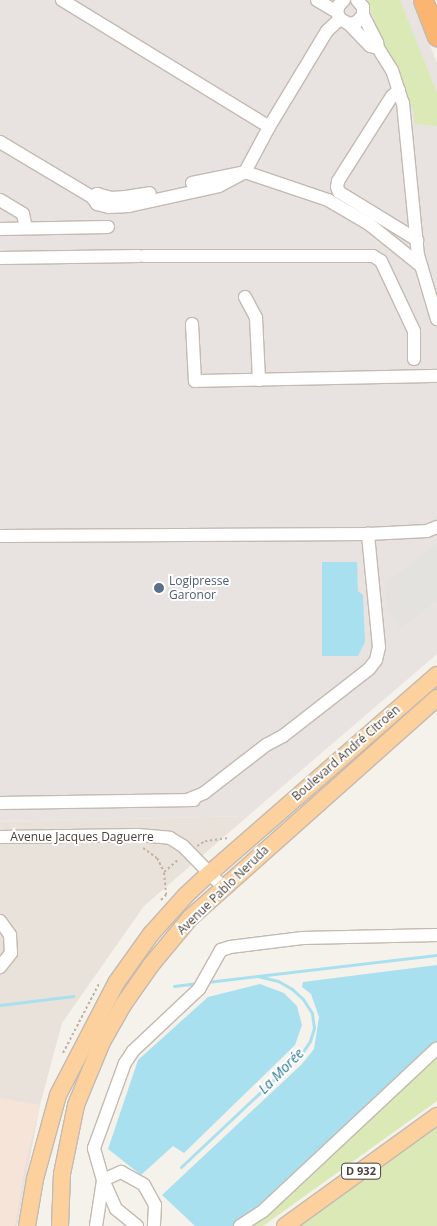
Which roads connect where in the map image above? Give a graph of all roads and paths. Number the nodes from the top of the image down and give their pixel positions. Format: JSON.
{"nodes":[{"id":1,"x":62,"y":0,"type":"edge"},
{"id":2,"x":317,"y":0,"type":"edge"},
{"id":3,"x":357,"y":0,"type":"edge"},
{"id":4,"x":423,"y":0,"type":"edge"},
{"id":5,"x":342,"y":10,"type":"edge"},
{"id":6,"x":362,"y":15,"type":"junction"},
{"id":7,"x":437,"y":36,"type":"edge"},
{"id":8,"x":378,"y":48,"type":"junction"},
{"id":9,"x":399,"y":90,"type":"junction"},
{"id":10,"x":269,"y":126,"type":"junction"},
{"id":11,"x":0,"y":142,"type":"edge"},
{"id":12,"x":245,"y":172,"type":"junction"},
{"id":13,"x":0,"y":200,"type":"edge"},
{"id":14,"x":108,"y":227,"type":"dead end"},
{"id":15,"x":26,"y":228,"type":"junction"},
{"id":16,"x":0,"y":229,"type":"edge"},
{"id":17,"x":417,"y":240,"type":"junction"},
{"id":18,"x":0,"y":258,"type":"edge"},
{"id":19,"x":421,"y":266,"type":"junction"},
{"id":20,"x":245,"y":297,"type":"dead end"},
{"id":21,"x":437,"y":319,"type":"edge"},
{"id":22,"x":192,"y":324,"type":"dead end"},
{"id":23,"x":414,"y":359,"type":"dead end"},
{"id":24,"x":437,"y":376,"type":"edge"},
{"id":25,"x":259,"y":380,"type":"junction"},
{"id":26,"x":437,"y":527,"type":"edge"},
{"id":27,"x":368,"y":534,"type":"junction"},
{"id":28,"x":0,"y":536,"type":"edge"},
{"id":29,"x":437,"y":675,"type":"edge"},
{"id":30,"x":437,"y":698,"type":"edge"},
{"id":31,"x":0,"y":803,"type":"edge"},
{"id":32,"x":286,"y":831,"type":"joint"},
{"id":33,"x":256,"y":832,"type":"joint"},
{"id":34,"x":0,"y":837,"type":"edge"},
{"id":35,"x":139,"y":846,"type":"dead end"},
{"id":36,"x":164,"y":872,"type":"dead end"},
{"id":37,"x":210,"y":874,"type":"junction"},
{"id":38,"x":223,"y":887,"type":"junction"},
{"id":39,"x":0,"y":921,"type":"edge"},
{"id":40,"x":437,"y":935,"type":"edge"},
{"id":41,"x":0,"y":967,"type":"edge"},
{"id":42,"x":437,"y":1048,"type":"edge"},
{"id":43,"x":437,"y":1116,"type":"edge"},
{"id":44,"x":102,"y":1180,"type":"junction"},
{"id":45,"x":27,"y":1226,"type":"edge"},
{"id":46,"x":60,"y":1226,"type":"edge"},
{"id":47,"x":96,"y":1226,"type":"edge"},
{"id":48,"x":137,"y":1226,"type":"edge"},
{"id":49,"x":154,"y":1226,"type":"edge"},
{"id":50,"x":240,"y":1226,"type":"edge"},
{"id":51,"x":285,"y":1226,"type":"edge"}],
"edges":[{"from":1,"to":10,"type":"street"},
{"from":2,"to":5,"type":"street"},
{"from":3,"to":6,"type":"street"},
{"from":4,"to":7,"type":"highway"},
{"from":5,"to":6,"type":"street"},
{"from":5,"to":8,"type":"street"},
{"from":5,"to":10,"type":"street"},
{"from":6,"to":8,"type":"street"},
{"from":8,"to":9,"type":"street"},
{"from":9,"to":17,"type":"street"},
{"from":9,"to":17,"type":"street"},
{"from":10,"to":12,"type":"street"},
{"from":11,"to":12,"type":"street"},
{"from":12,"to":19,"type":"street"},
{"from":13,"to":15,"type":"street"},
{"from":14,"to":15,"type":"street"},
{"from":15,"to":16,"type":"street"},
{"from":17,"to":19,"type":"street"},
{"from":18,"to":23,"type":"street"},
{"from":19,"to":21,"type":"street"},
{"from":20,"to":25,"type":"street"},
{"from":22,"to":25,"type":"street"},
{"from":24,"to":25,"type":"street"},
{"from":26,"to":27,"type":"street"},
{"from":27,"to":28,"type":"street"},
{"from":27,"to":31,"type":"street"},
{"from":29,"to":33,"type":"main road","name":"Boulevard André Citroën"},
{"from":30,"to":32,"type":"main road","name":"Boulevard André Citroën"},
{"from":32,"to":38,"type":"main road","name":"Avenue Pablo Neruda"},
{"from":33,"to":37,"type":"main road","name":"Avenue Pablo Neruda"},
{"from":34,"to":37,"type":"street","name":"Avenue Jacques Daguerre"},
{"from":35,"to":36,"type":"path"},
{"from":37,"to":38,"type":"street","name":"Avenue Jacques Daguerre"},
{"from":37,"to":45,"type":"main road","name":"Avenue Pablo Neruda"},
{"from":38,"to":46,"type":"main road","name":"Avenue Pablo Neruda"},
{"from":39,"to":41,"type":"street"},
{"from":40,"to":44,"type":"street"},
{"from":42,"to":50,"type":"street"},
{"from":43,"to":51,"type":"main road","number":"D 932"},
{"from":44,"to":47,"type":"street"},
{"from":44,"to":48,"type":"street"},
{"from":44,"to":49,"type":"street"}]}
